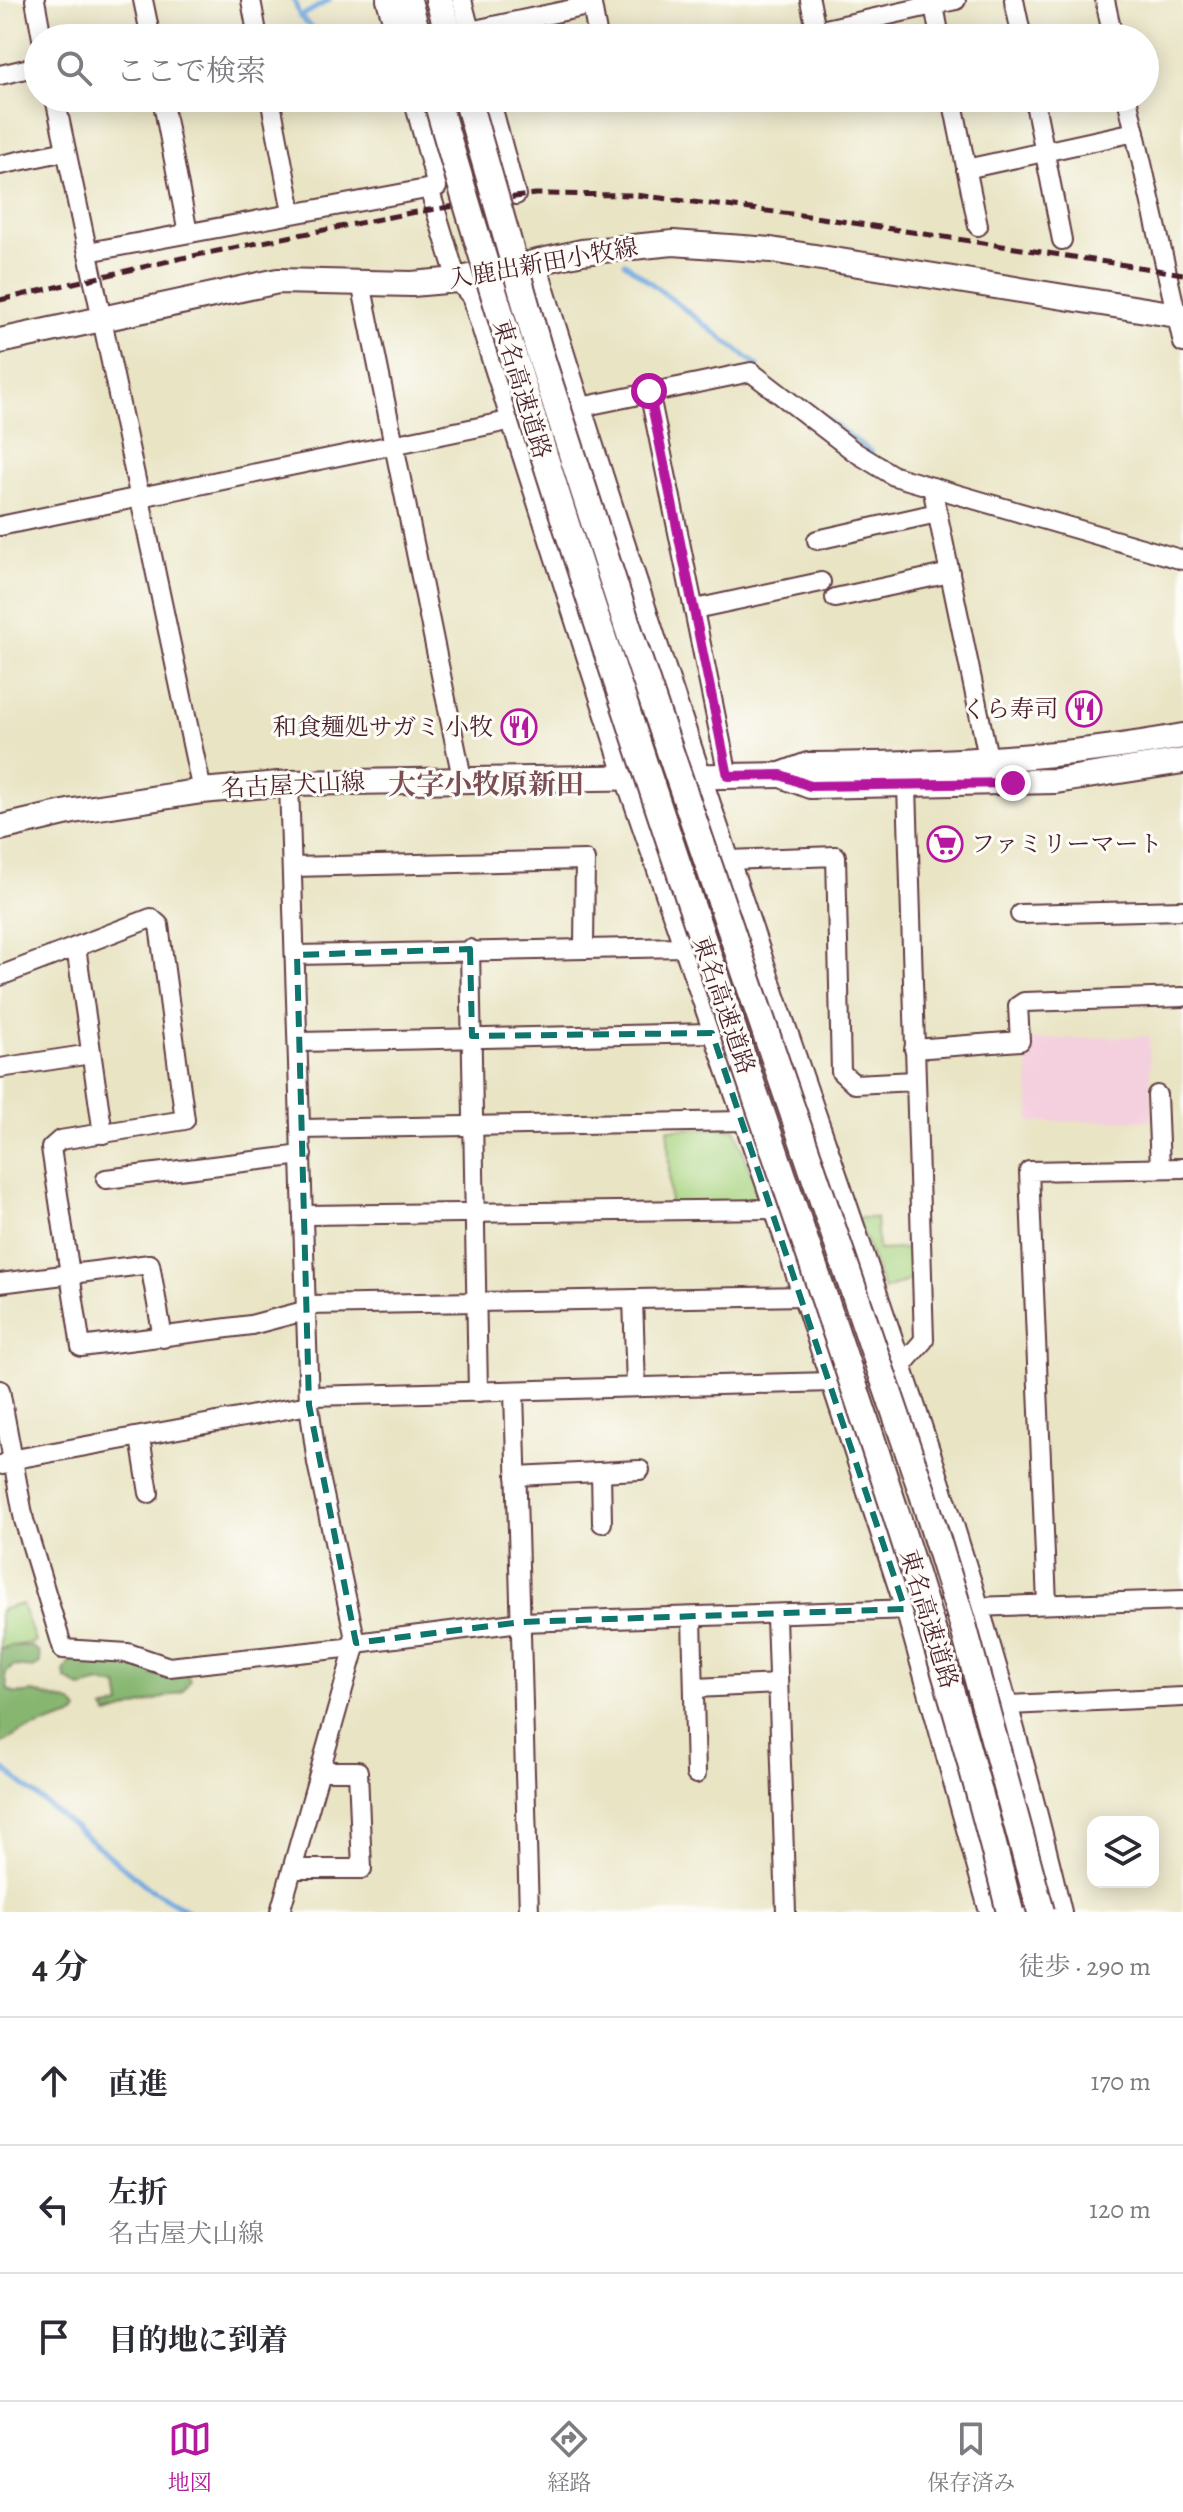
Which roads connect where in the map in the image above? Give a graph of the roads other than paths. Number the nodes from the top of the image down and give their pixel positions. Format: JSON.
{"nodes":[{"id":1,"x":35,"y":0,"type":"edge"},
{"id":2,"x":143,"y":0,"type":"edge"},
{"id":3,"x":251,"y":0,"type":"edge"},
{"id":4,"x":386,"y":0,"type":"edge"},
{"id":5,"x":408,"y":0,"type":"edge"},
{"id":6,"x":439,"y":0,"type":"edge"},
{"id":7,"x":462,"y":0,"type":"edge"},
{"id":8,"x":810,"y":0,"type":"edge"},
{"id":9,"x":956,"y":0,"type":"edge"},
{"id":10,"x":1014,"y":0,"type":"edge"},
{"id":11,"x":1105,"y":0,"type":"edge"},
{"id":12,"x":904,"y":5,"type":"edge"},
{"id":13,"x":934,"y":5,"type":"junction"},
{"id":14,"x":39,"y":24,"type":"edge"},
{"id":15,"x":148,"y":24,"type":"edge"},
{"id":16,"x":255,"y":24,"type":"edge"},
{"id":17,"x":393,"y":24,"type":"edge"},
{"id":18,"x":414,"y":24,"type":"edge"},
{"id":19,"x":456,"y":24,"type":"edge"},
{"id":20,"x":463,"y":24,"type":"edge"},
{"id":21,"x":514,"y":24,"type":"edge"},
{"id":22,"x":595,"y":24,"type":"edge"},
{"id":23,"x":815,"y":24,"type":"edge"},
{"id":24,"x":837,"y":24,"type":"edge"},
{"id":25,"x":937,"y":24,"type":"edge"},
{"id":26,"x":1019,"y":24,"type":"edge"},
{"id":27,"x":1110,"y":24,"type":"edge"},
{"id":28,"x":24,"y":69,"type":"edge"},
{"id":29,"x":0,"y":75,"type":"edge"},
{"id":30,"x":58,"y":112,"type":"edge"},
{"id":31,"x":165,"y":112,"type":"edge"},
{"id":32,"x":273,"y":112,"type":"edge"},
{"id":33,"x":417,"y":112,"type":"edge"},
{"id":34,"x":440,"y":112,"type":"edge"},
{"id":35,"x":492,"y":112,"type":"edge"},
{"id":36,"x":493,"y":112,"type":"edge"},
{"id":37,"x":955,"y":112,"type":"edge"},
{"id":38,"x":1037,"y":112,"type":"edge"},
{"id":39,"x":1130,"y":112,"type":"edge"},
{"id":40,"x":1135,"y":132,"type":"junction"},
{"id":41,"x":66,"y":151,"type":"junction"},
{"id":42,"x":1045,"y":152,"type":"junction"},
{"id":43,"x":0,"y":165,"type":"edge"},
{"id":44,"x":966,"y":169,"type":"junction"},
{"id":45,"x":429,"y":188,"type":"junction"},
{"id":46,"x":516,"y":195,"type":"dead end"},
{"id":47,"x":292,"y":212,"type":"junction"},
{"id":48,"x":978,"y":226,"type":"dead end"},
{"id":49,"x":188,"y":233,"type":"junction"},
{"id":50,"x":1062,"y":240,"type":"dead end"},
{"id":51,"x":88,"y":252,"type":"junction"},
{"id":52,"x":537,"y":264,"type":"junction"},
{"id":53,"x":457,"y":280,"type":"junction"},
{"id":54,"x":361,"y":283,"type":"junction"},
{"id":55,"x":1180,"y":316,"type":"edge"},
{"id":56,"x":102,"y":319,"type":"junction"},
{"id":57,"x":0,"y":341,"type":"edge"},
{"id":58,"x":1183,"y":343,"type":"edge"},
{"id":59,"x":649,"y":391,"type":"junction"},
{"id":60,"x":581,"y":407,"type":"junction"},
{"id":61,"x":510,"y":421,"type":"junction"},
{"id":62,"x":394,"y":444,"type":"junction"},
{"id":63,"x":932,"y":487,"type":"junction"},
{"id":64,"x":139,"y":497,"type":"junction"},
{"id":65,"x":937,"y":513,"type":"junction"},
{"id":66,"x":0,"y":526,"type":"edge"},
{"id":67,"x":817,"y":540,"type":"dead end"},
{"id":68,"x":1183,"y":560,"type":"edge"},
{"id":69,"x":631,"y":567,"type":"junction"},
{"id":70,"x":950,"y":573,"type":"junction"},
{"id":71,"x":821,"y":582,"type":"dead end"},
{"id":72,"x":564,"y":590,"type":"junction"},
{"id":73,"x":835,"y":598,"type":"dead end"},
{"id":74,"x":695,"y":609,"type":"junction"},
{"id":75,"x":1183,"y":736,"type":"edge"},
{"id":76,"x":1183,"y":761,"type":"edge"},
{"id":77,"x":989,"y":762,"type":"junction"},
{"id":78,"x":781,"y":775,"type":"junction"},
{"id":79,"x":728,"y":776,"type":"junction"},
{"id":80,"x":702,"y":777,"type":"junction"},
{"id":81,"x":462,"y":778,"type":"junction"},
{"id":82,"x":625,"y":778,"type":"junction"},
{"id":83,"x":289,"y":783,"type":"junction"},
{"id":84,"x":907,"y":786,"type":"junction"},
{"id":85,"x":202,"y":791,"type":"junction"},
{"id":86,"x":0,"y":828,"type":"edge"},
{"id":87,"x":729,"y":860,"type":"junction"},
{"id":88,"x":294,"y":867,"type":"junction"},
{"id":89,"x":1183,"y":910,"type":"edge"},
{"id":90,"x":1020,"y":914,"type":"dead end"},
{"id":91,"x":584,"y":946,"type":"junction"},
{"id":92,"x":76,"y":947,"type":"junction"},
{"id":93,"x":684,"y":947,"type":"junction"},
{"id":94,"x":470,"y":949,"type":"junction"},
{"id":95,"x":297,"y":955,"type":"junction"},
{"id":96,"x":0,"y":976,"type":"edge"},
{"id":97,"x":1183,"y":997,"type":"edge"},
{"id":98,"x":712,"y":1033,"type":"junction"},
{"id":99,"x":472,"y":1036,"type":"junction"},
{"id":100,"x":300,"y":1042,"type":"junction"},
{"id":101,"x":914,"y":1049,"type":"junction"},
{"id":102,"x":91,"y":1054,"type":"junction"},
{"id":103,"x":0,"y":1068,"type":"edge"},
{"id":104,"x":915,"y":1081,"type":"junction"},
{"id":105,"x":1157,"y":1095,"type":"dead end"},
{"id":106,"x":744,"y":1121,"type":"junction"},
{"id":107,"x":474,"y":1127,"type":"junction"},
{"id":108,"x":302,"y":1129,"type":"junction"},
{"id":109,"x":103,"y":1134,"type":"junction"},
{"id":110,"x":302,"y":1155,"type":"junction"},
{"id":111,"x":1160,"y":1168,"type":"junction"},
{"id":112,"x":1183,"y":1168,"type":"edge"},
{"id":113,"x":106,"y":1179,"type":"dead end"},
{"id":114,"x":774,"y":1209,"type":"junction"},
{"id":115,"x":306,"y":1215,"type":"junction"},
{"id":116,"x":475,"y":1215,"type":"junction"},
{"id":117,"x":70,"y":1274,"type":"junction"},
{"id":118,"x":0,"y":1283,"type":"edge"},
{"id":119,"x":803,"y":1296,"type":"junction"},
{"id":120,"x":633,"y":1299,"type":"junction"},
{"id":121,"x":476,"y":1302,"type":"junction"},
{"id":122,"x":308,"y":1308,"type":"junction"},
{"id":123,"x":163,"y":1338,"type":"junction"},
{"id":124,"x":903,"y":1364,"type":"junction"},
{"id":125,"x":832,"y":1382,"type":"junction"},
{"id":126,"x":636,"y":1387,"type":"junction"},
{"id":127,"x":0,"y":1390,"type":"edge"},
{"id":128,"x":478,"y":1392,"type":"junction"},
{"id":129,"x":514,"y":1392,"type":"junction"},
{"id":130,"x":310,"y":1400,"type":"junction"},
{"id":131,"x":140,"y":1438,"type":"junction"},
{"id":132,"x":5,"y":1463,"type":"edge"},
{"id":133,"x":640,"y":1470,"type":"dead end"},
{"id":134,"x":601,"y":1472,"type":"junction"},
{"id":135,"x":516,"y":1476,"type":"junction"},
{"id":136,"x":149,"y":1493,"type":"dead end"},
{"id":137,"x":602,"y":1523,"type":"dead end"},
{"id":138,"x":1183,"y":1600,"type":"edge"},
{"id":139,"x":1047,"y":1604,"type":"junction"},
{"id":140,"x":980,"y":1605,"type":"junction"},
{"id":141,"x":905,"y":1609,"type":"junction"},
{"id":142,"x":776,"y":1616,"type":"junction"},
{"id":143,"x":692,"y":1618,"type":"junction"},
{"id":144,"x":521,"y":1622,"type":"junction"},
{"id":145,"x":356,"y":1643,"type":"junction"},
{"id":146,"x":778,"y":1684,"type":"junction"},
{"id":147,"x":696,"y":1688,"type":"junction"},
{"id":148,"x":1183,"y":1697,"type":"edge"},
{"id":149,"x":1009,"y":1705,"type":"junction"},
{"id":150,"x":1017,"y":1733,"type":"junction"},
{"id":151,"x":946,"y":1752,"type":"junction"},
{"id":152,"x":321,"y":1771,"type":"junction"},
{"id":153,"x":696,"y":1774,"type":"dead end"},
{"id":154,"x":293,"y":1869,"type":"junction"},
{"id":155,"x":280,"y":1912,"type":"edge"},
{"id":156,"x":529,"y":1912,"type":"edge"},
{"id":157,"x":786,"y":1912,"type":"edge"},
{"id":158,"x":989,"y":1912,"type":"edge"},
{"id":159,"x":1010,"y":1912,"type":"edge"},
{"id":160,"x":1041,"y":1912,"type":"edge"},
{"id":161,"x":1062,"y":1912,"type":"edge"}],
"edges":[{"from":1,"to":14,"type":"street"},
{"from":2,"to":15,"type":"street"},
{"from":3,"to":16,"type":"street"},
{"from":4,"to":17,"type":"street"},
{"from":5,"to":18,"type":"highway"},
{"from":6,"to":19,"type":"highway"},
{"from":7,"to":20,"type":"street"},
{"from":8,"to":23,"type":"street"},
{"from":9,"to":13,"type":"street"},
{"from":10,"to":26,"type":"street"},
{"from":11,"to":27,"type":"street"},
{"from":12,"to":13,"type":"street"},
{"from":12,"to":24,"type":"street"},
{"from":13,"to":25,"type":"street"},
{"from":21,"to":22,"type":"street"},
{"from":28,"to":29,"type":"street"},
{"from":30,"to":41,"type":"street"},
{"from":31,"to":49,"type":"street"},
{"from":32,"to":47,"type":"street"},
{"from":33,"to":45,"type":"street"},
{"from":34,"to":159,"type":"highway","name":"東名高速道路","bridge":true},
{"from":35,"to":160,"type":"highway","name":"東名高速道路","bridge":true},
{"from":36,"to":46,"type":"street"},
{"from":37,"to":44,"type":"street"},
{"from":38,"to":42,"type":"street"},
{"from":39,"to":40,"type":"street"},
{"from":40,"to":42,"type":"street"},
{"from":40,"to":55,"type":"street"},
{"from":41,"to":43,"type":"street"},
{"from":41,"to":51,"type":"street"},
{"from":42,"to":44,"type":"street"},
{"from":42,"to":50,"type":"street"},
{"from":44,"to":48,"type":"street"},
{"from":45,"to":47,"type":"street"},
{"from":45,"to":53,"type":"street"},
{"from":47,"to":49,"type":"street"},
{"from":49,"to":51,"type":"street"},
{"from":51,"to":56,"type":"street"},
{"from":52,"to":53,"type":"main road","name":"入鹿出新田小牧線"},
{"from":52,"to":55,"type":"main road","name":"入鹿出新田小牧線"},
{"from":52,"to":60,"type":"street"},
{"from":53,"to":54,"type":"main road","name":"入鹿出新田小牧線"},
{"from":53,"to":61,"type":"street"},
{"from":54,"to":56,"type":"main road","name":"入鹿出新田小牧線"},
{"from":54,"to":62,"type":"street"},
{"from":55,"to":58,"type":"street"},
{"from":56,"to":57,"type":"main road","name":"入鹿出新田小牧線"},
{"from":56,"to":64,"type":"street"},
{"from":59,"to":60,"type":"street"},
{"from":59,"to":63,"type":"street"},
{"from":59,"to":74,"type":"street"},
{"from":60,"to":61,"type":"street"},
{"from":60,"to":69,"type":"street"},
{"from":61,"to":62,"type":"street"},
{"from":61,"to":72,"type":"street"},
{"from":62,"to":64,"type":"street"},
{"from":62,"to":81,"type":"street"},
{"from":63,"to":65,"type":"street"},
{"from":63,"to":68,"type":"street"},
{"from":64,"to":66,"type":"street"},
{"from":64,"to":85,"type":"street"},
{"from":65,"to":67,"type":"street"},
{"from":65,"to":70,"type":"street"},
{"from":69,"to":72,"type":"street"},
{"from":69,"to":80,"type":"street"},
{"from":70,"to":73,"type":"street"},
{"from":70,"to":77,"type":"street"},
{"from":71,"to":74,"type":"street"},
{"from":72,"to":82,"type":"street"},
{"from":74,"to":79,"type":"street"},
{"from":75,"to":77,"type":"main road","name":"名古屋犬山線"},
{"from":76,"to":84,"type":"main road","name":"名古屋犬山線"},
{"from":77,"to":78,"type":"main road","name":"名古屋犬山線"},
{"from":78,"to":79,"type":"main road","name":"名古屋犬山線"},
{"from":78,"to":84,"type":"main road","name":"名古屋犬山線"},
{"from":79,"to":80,"type":"main road","name":"名古屋犬山線"},
{"from":80,"to":82,"type":"main road","name":"名古屋犬山線"},
{"from":80,"to":87,"type":"street"},
{"from":81,"to":82,"type":"main road","name":"名古屋犬山線"},
{"from":81,"to":83,"type":"main road","name":"名古屋犬山線"},
{"from":82,"to":93,"type":"street"},
{"from":83,"to":85,"type":"main road","name":"名古屋犬山線"},
{"from":83,"to":88,"type":"street"},
{"from":84,"to":101,"type":"street"},
{"from":85,"to":86,"type":"main road","name":"名古屋犬山線"},
{"from":87,"to":104,"type":"street"},
{"from":87,"to":124,"type":"street"},
{"from":88,"to":91,"type":"street"},
{"from":88,"to":95,"type":"street"},
{"from":89,"to":90,"type":"street"},
{"from":91,"to":93,"type":"street"},
{"from":91,"to":94,"type":"street"},
{"from":92,"to":96,"type":"street"},
{"from":92,"to":102,"type":"street"},
{"from":92,"to":109,"type":"street"},
{"from":93,"to":98,"type":"street"},
{"from":94,"to":95,"type":"street"},
{"from":94,"to":99,"type":"street"},
{"from":95,"to":100,"type":"street"},
{"from":97,"to":101,"type":"street"},
{"from":98,"to":99,"type":"street"},
{"from":98,"to":106,"type":"street"},
{"from":99,"to":100,"type":"street"},
{"from":99,"to":107,"type":"street"},
{"from":100,"to":108,"type":"street"},
{"from":101,"to":104,"type":"street"},
{"from":102,"to":103,"type":"street"},
{"from":102,"to":109,"type":"street"},
{"from":104,"to":124,"type":"street"},
{"from":105,"to":111,"type":"street"},
{"from":106,"to":107,"type":"street"},
{"from":106,"to":114,"type":"street"},
{"from":107,"to":108,"type":"street"},
{"from":107,"to":116,"type":"street"},
{"from":108,"to":110,"type":"street"},
{"from":109,"to":117,"type":"street"},
{"from":110,"to":113,"type":"street"},
{"from":110,"to":115,"type":"street"},
{"from":111,"to":112,"type":"street"},
{"from":111,"to":139,"type":"street"},
{"from":114,"to":116,"type":"street"},
{"from":114,"to":119,"type":"street"},
{"from":115,"to":116,"type":"street"},
{"from":115,"to":122,"type":"street"},
{"from":116,"to":121,"type":"street"},
{"from":117,"to":118,"type":"street"},
{"from":117,"to":123,"type":"street"},
{"from":117,"to":123,"type":"street"},
{"from":119,"to":120,"type":"street"},
{"from":119,"to":125,"type":"street"},
{"from":120,"to":121,"type":"street"},
{"from":120,"to":126,"type":"street"},
{"from":121,"to":122,"type":"street"},
{"from":121,"to":128,"type":"street"},
{"from":122,"to":123,"type":"street"},
{"from":122,"to":130,"type":"street"},
{"from":124,"to":125,"type":"street"},
{"from":124,"to":140,"type":"street"},
{"from":125,"to":126,"type":"street"},
{"from":125,"to":141,"type":"street"},
{"from":126,"to":129,"type":"street"},
{"from":127,"to":132,"type":"street"},
{"from":128,"to":129,"type":"street"},
{"from":128,"to":130,"type":"street"},
{"from":129,"to":135,"type":"street"},
{"from":130,"to":131,"type":"street"},
{"from":130,"to":145,"type":"street"},
{"from":131,"to":132,"type":"street"},
{"from":131,"to":136,"type":"street"},
{"from":132,"to":145,"type":"street"},
{"from":133,"to":134,"type":"street"},
{"from":134,"to":135,"type":"street"},
{"from":134,"to":137,"type":"street"},
{"from":135,"to":144,"type":"street"},
{"from":138,"to":139,"type":"street"},
{"from":139,"to":140,"type":"street"},
{"from":140,"to":141,"type":"street"},
{"from":140,"to":149,"type":"street"},
{"from":141,"to":142,"type":"street"},
{"from":141,"to":151,"type":"street"},
{"from":142,"to":143,"type":"street"},
{"from":142,"to":146,"type":"street"},
{"from":143,"to":144,"type":"street"},
{"from":143,"to":147,"type":"street"},
{"from":144,"to":145,"type":"street"},
{"from":144,"to":156,"type":"street"},
{"from":145,"to":152,"type":"street"},
{"from":146,"to":147,"type":"street"},
{"from":146,"to":157,"type":"street"},
{"from":147,"to":153,"type":"street"},
{"from":148,"to":149,"type":"street"},
{"from":149,"to":150,"type":"street"},
{"from":150,"to":151,"type":"street"},
{"from":150,"to":161,"type":"street"},
{"from":151,"to":158,"type":"street"},
{"from":152,"to":154,"type":"street"},
{"from":152,"to":154,"type":"street"},
{"from":154,"to":155,"type":"street"}]}
